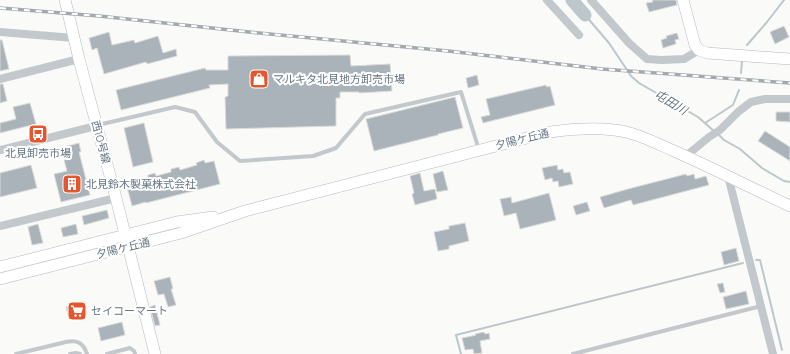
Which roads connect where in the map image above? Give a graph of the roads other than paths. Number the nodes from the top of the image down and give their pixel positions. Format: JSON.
{"nodes":[{"id":1,"x":65,"y":0,"type":"edge"},
{"id":2,"x":547,"y":0,"type":"edge"},
{"id":3,"x":591,"y":0,"type":"edge"},
{"id":4,"x":683,"y":0,"type":"edge"},
{"id":5,"x":0,"y":32,"type":"edge"},
{"id":6,"x":579,"y":35,"type":"dead end"},
{"id":7,"x":74,"y":38,"type":"junction"},
{"id":8,"x":699,"y":50,"type":"junction"},
{"id":9,"x":79,"y":59,"type":"junction"},
{"id":10,"x":790,"y":59,"type":"edge"},
{"id":11,"x":0,"y":79,"type":"edge"},
{"id":12,"x":790,"y":100,"type":"edge"},
{"id":13,"x":96,"y":126,"type":"junction"},
{"id":14,"x":0,"y":150,"type":"edge"},
{"id":15,"x":479,"y":150,"type":"junction"},
{"id":16,"x":686,"y":156,"type":"junction"},
{"id":17,"x":728,"y":176,"type":"junction"},
{"id":18,"x":116,"y":198,"type":"junction"},
{"id":19,"x":790,"y":206,"type":"edge"},
{"id":20,"x":245,"y":211,"type":"junction"},
{"id":21,"x":0,"y":226,"type":"edge"},
{"id":22,"x":125,"y":235,"type":"junction"},
{"id":23,"x":128,"y":247,"type":"junction"},
{"id":24,"x":0,"y":267,"type":"edge"},
{"id":25,"x":0,"y":279,"type":"edge"},
{"id":26,"x":761,"y":306,"type":"junction"},
{"id":27,"x":16,"y":354,"type":"edge"},
{"id":28,"x":70,"y":354,"type":"edge"},
{"id":29,"x":80,"y":354,"type":"edge"},
{"id":30,"x":87,"y":354,"type":"edge"},
{"id":31,"x":107,"y":354,"type":"edge"},
{"id":32,"x":135,"y":354,"type":"edge"},
{"id":33,"x":155,"y":354,"type":"edge"},
{"id":34,"x":573,"y":354,"type":"edge"},
{"id":35,"x":774,"y":354,"type":"edge"}],
"edges":[{"from":1,"to":7,"type":"street","name":"西10号線"},
{"from":2,"to":6,"type":"street"},
{"from":3,"to":8,"type":"street"},
{"from":4,"to":8,"type":"street"},
{"from":5,"to":7,"type":"street"},
{"from":7,"to":9,"type":"street","name":"西10号線"},
{"from":8,"to":10,"type":"street"},
{"from":9,"to":11,"type":"street"},
{"from":9,"to":13,"type":"street","name":"西10号線"},
{"from":12,"to":16,"type":"street"},
{"from":13,"to":14,"type":"street"},
{"from":13,"to":15,"type":"lane"},
{"from":13,"to":18,"type":"street","name":"西10号線"},
{"from":15,"to":16,"type":"street","name":"夕陽ケ丘通"},
{"from":15,"to":20,"type":"street","name":"夕陽ケ丘通"},
{"from":16,"to":17,"type":"street","name":"夕陽ケ丘通"},
{"from":17,"to":19,"type":"street","name":"夕陽ケ丘通"},
{"from":17,"to":26,"type":"street"},
{"from":18,"to":21,"type":"street"},
{"from":18,"to":22,"type":"street","name":"西10号線"},
{"from":20,"to":22,"type":"street","name":"夕陽ケ丘通"},
{"from":20,"to":23,"type":"street","name":"夕陽ケ丘通"},
{"from":22,"to":23,"type":"street","name":"西10号線"},
{"from":22,"to":24,"type":"street","name":"夕陽ケ丘通"},
{"from":23,"to":25,"type":"street","name":"夕陽ケ丘通"},
{"from":23,"to":33,"type":"street","name":"西10号線"},
{"from":26,"to":34,"type":"lane"},
{"from":26,"to":35,"type":"street"},
{"from":27,"to":30,"type":"lane"},
{"from":28,"to":29,"type":"lane"},
{"from":31,"to":32,"type":"lane"}]}
